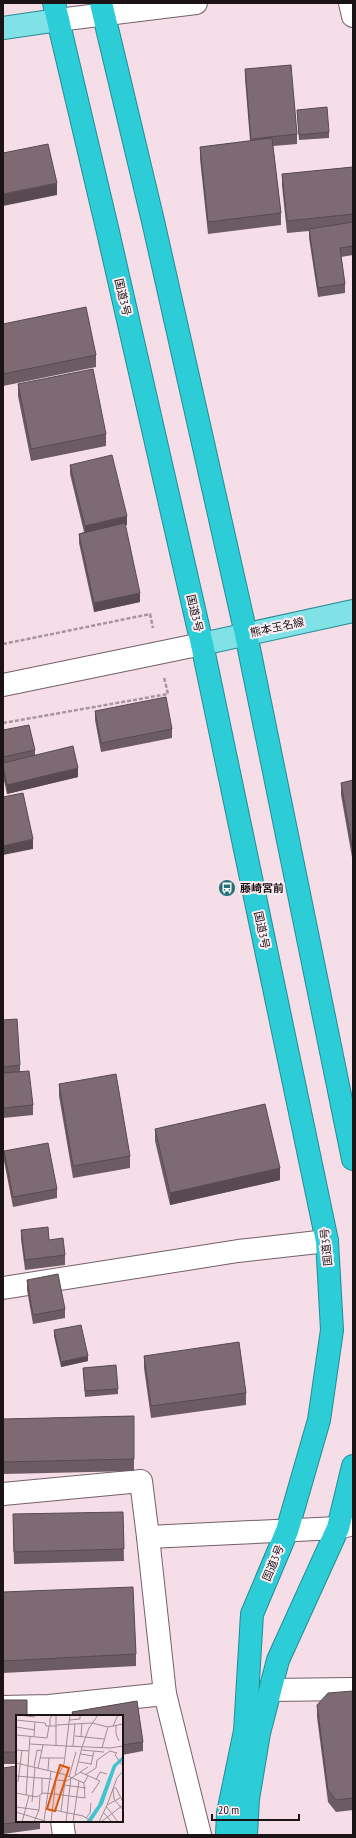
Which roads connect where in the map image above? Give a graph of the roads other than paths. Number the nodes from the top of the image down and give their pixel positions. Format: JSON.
{"nodes":[{"id":1,"x":196,"y":3,"type":"edge"},
{"id":2,"x":350,"y":3,"type":"edge"},
{"id":3,"x":103,"y":9,"type":"edge"},
{"id":4,"x":56,"y":12,"type":"edge"},
{"id":5,"x":353,"y":16,"type":"edge"},
{"id":6,"x":3,"y":28,"type":"edge"},
{"id":7,"x":353,"y":611,"type":"edge"},
{"id":8,"x":246,"y":634,"type":"junction"},
{"id":9,"x":202,"y":644,"type":"junction"},
{"id":10,"x":3,"y":685,"type":"edge"},
{"id":11,"x":353,"y":1158,"type":"edge"},
{"id":12,"x":327,"y":1241,"type":"junction"},
{"id":13,"x":3,"y":1288,"type":"edge"},
{"id":14,"x":353,"y":1466,"type":"edge"},
{"id":15,"x":3,"y":1494,"type":"edge"},
{"id":16,"x":345,"y":1526,"type":"edge"},
{"id":17,"x":286,"y":1531,"type":"junction"},
{"id":18,"x":148,"y":1537,"type":"junction"},
{"id":19,"x":353,"y":1689,"type":"edge"},
{"id":20,"x":271,"y":1690,"type":"junction"},
{"id":21,"x":165,"y":1694,"type":"junction"},
{"id":22,"x":3,"y":1707,"type":"edge"},
{"id":23,"x":49,"y":1711,"type":"edge"},
{"id":24,"x":62,"y":1822,"type":"edge"},
{"id":25,"x":64,"y":1835,"type":"edge"},
{"id":26,"x":200,"y":1835,"type":"edge"},
{"id":27,"x":227,"y":1835,"type":"edge"},
{"id":28,"x":246,"y":1835,"type":"edge"}],
"edges":[{"from":1,"to":3,"type":"street"},
{"from":2,"to":5,"type":"street"},
{"from":3,"to":4,"type":"street"},
{"from":3,"to":8,"type":"highway"},
{"from":4,"to":6,"type":"main road"},
{"from":4,"to":9,"type":"highway","name":"国道3号"},
{"from":7,"to":8,"type":"main road","name":"熊本玉名線"},
{"from":8,"to":9,"type":"main road","name":"熊本玉名線"},
{"from":8,"to":11,"type":"highway"},
{"from":9,"to":10,"type":"street"},
{"from":9,"to":12,"type":"highway","name":"国道3号"},
{"from":12,"to":13,"type":"street"},
{"from":12,"to":17,"type":"highway","name":"国道3号"},
{"from":14,"to":16,"type":"highway"},
{"from":15,"to":18,"type":"street"},
{"from":16,"to":17,"type":"street"},
{"from":16,"to":20,"type":"highway"},
{"from":17,"to":18,"type":"street"},
{"from":17,"to":27,"type":"highway","name":"国道3号"},
{"from":18,"to":21,"type":"street"},
{"from":19,"to":20,"type":"street"},
{"from":20,"to":28,"type":"highway"},
{"from":21,"to":23,"type":"street"},
{"from":21,"to":26,"type":"street"},
{"from":22,"to":23,"type":"street"},
{"from":24,"to":25,"type":"street"}]}
